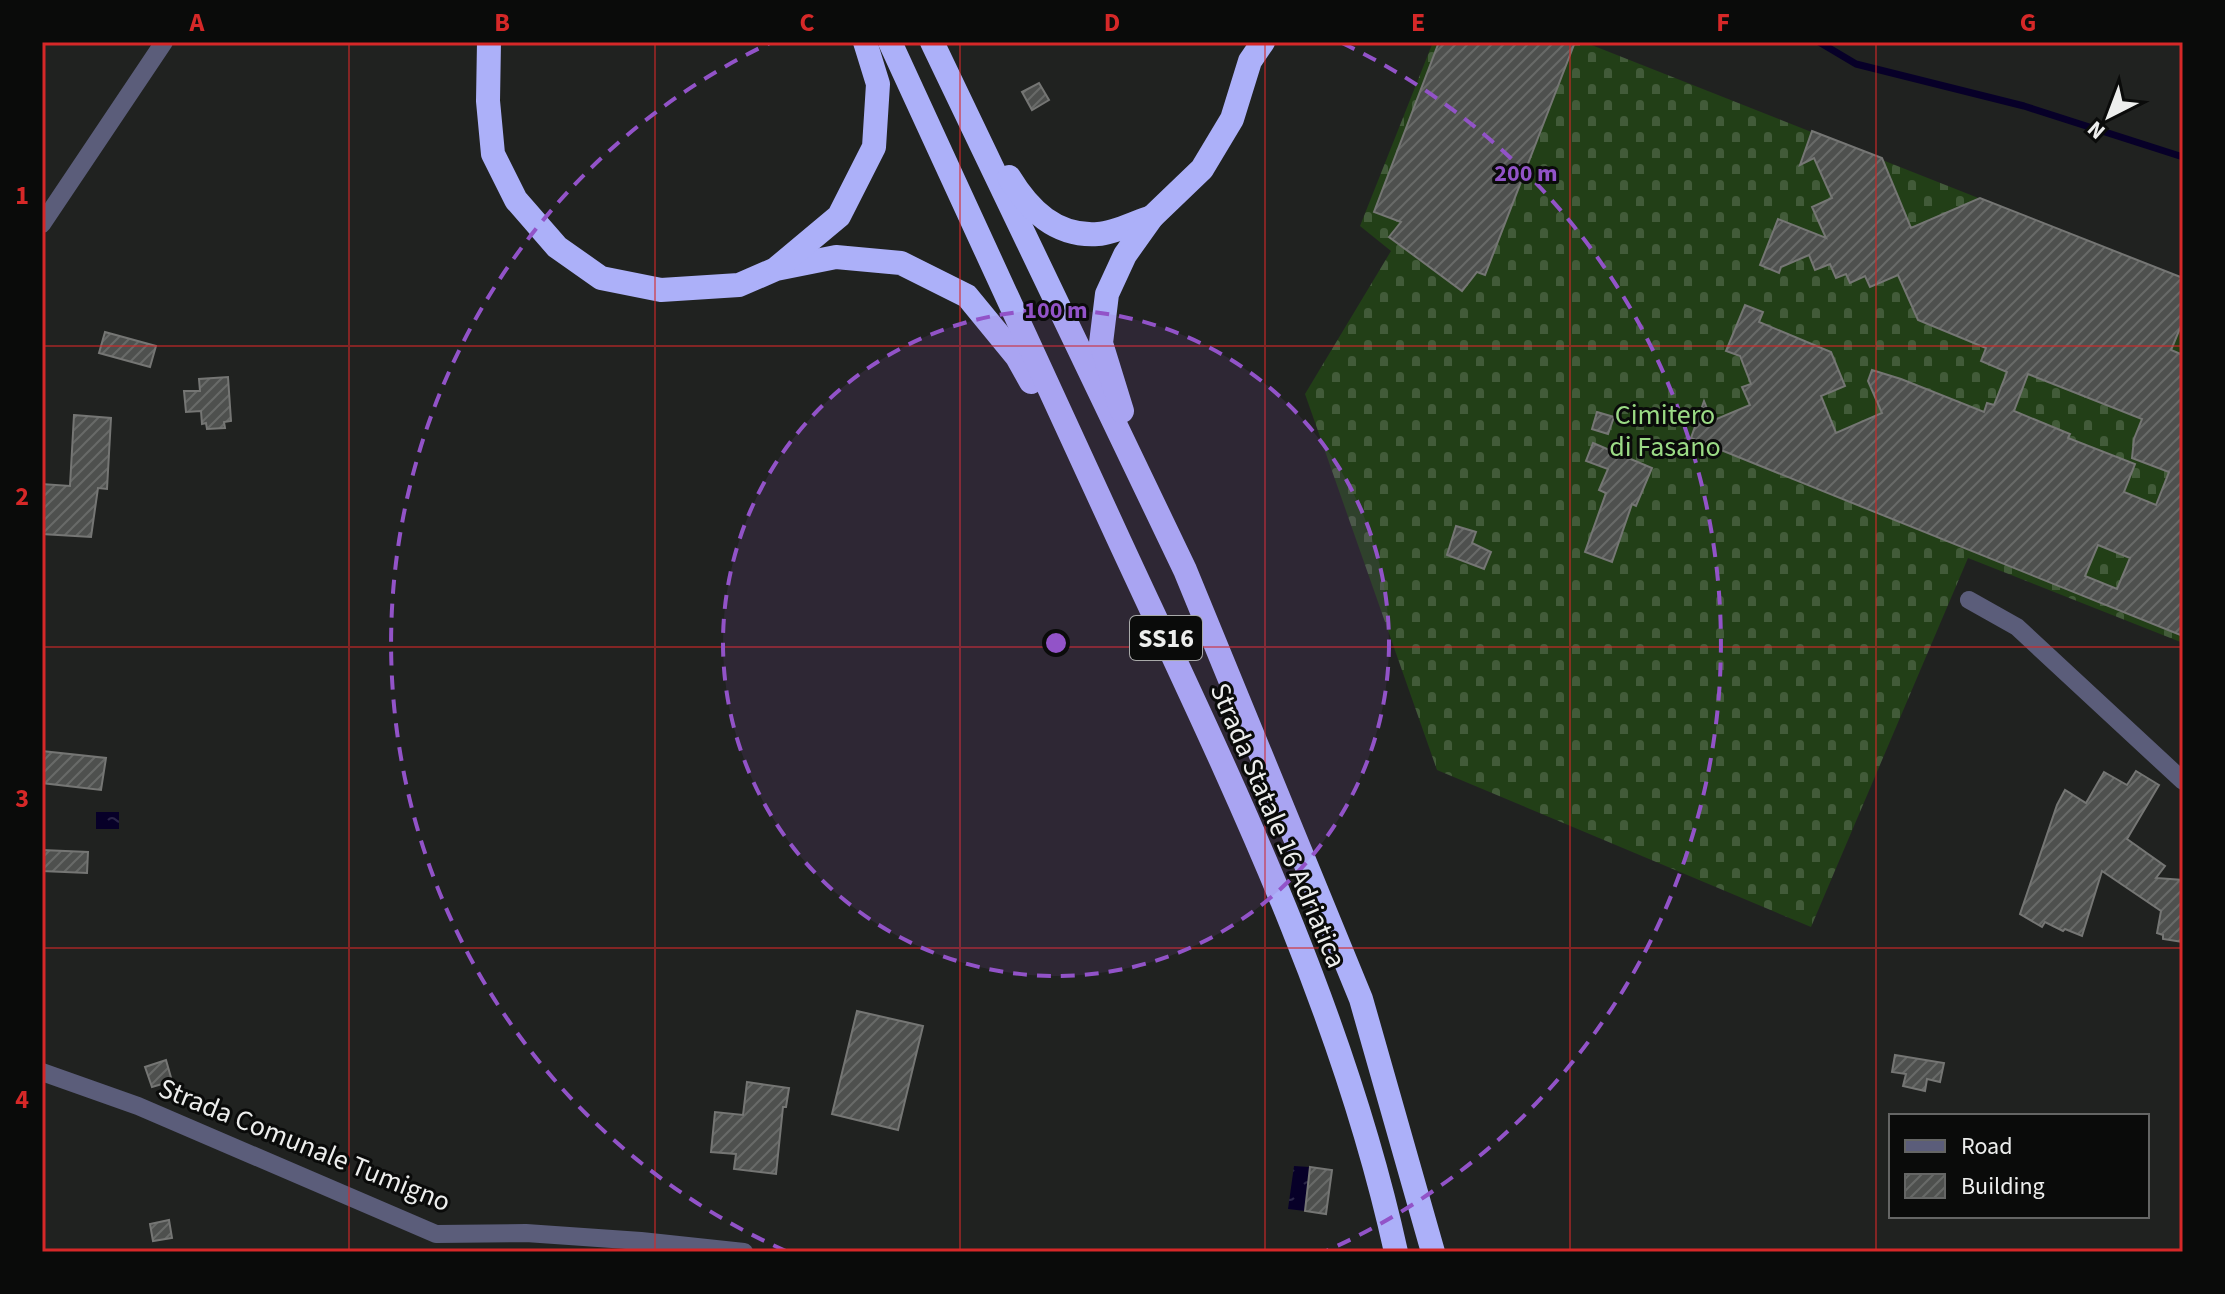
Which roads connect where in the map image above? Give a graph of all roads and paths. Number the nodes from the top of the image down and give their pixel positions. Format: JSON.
{"nodes":[{"id":1,"x":164,"y":42,"type":"edge"},
{"id":2,"x":489,"y":42,"type":"edge"},
{"id":3,"x":505,"y":42,"type":"edge"},
{"id":4,"x":865,"y":42,"type":"edge"},
{"id":5,"x":890,"y":42,"type":"edge"},
{"id":6,"x":932,"y":42,"type":"edge"},
{"id":7,"x":1253,"y":48,"type":"edge"},
{"id":8,"x":952,"y":86,"type":"junction"},
{"id":9,"x":488,"y":101,"type":"junction"},
{"id":10,"x":1152,"y":217,"type":"junction"},
{"id":11,"x":42,"y":224,"type":"edge"},
{"id":12,"x":776,"y":269,"type":"junction"},
{"id":13,"x":1120,"y":542,"type":"junction"},
{"id":14,"x":1185,"y":570,"type":"junction"},
{"id":15,"x":1969,"y":600,"type":"dead end"},
{"id":16,"x":2183,"y":781,"type":"edge"},
{"id":17,"x":42,"y":1072,"type":"edge"},
{"id":18,"x":640,"y":1246,"type":"edge"},
{"id":19,"x":744,"y":1252,"type":"edge"},
{"id":20,"x":1396,"y":1252,"type":"edge"},
{"id":21,"x":1433,"y":1252,"type":"edge"}],
"edges":[{"from":1,"to":11,"type":"street"},
{"from":2,"to":9,"type":"highway"},
{"from":3,"to":9,"type":"highway"},
{"from":4,"to":12,"type":"highway"},
{"from":5,"to":13,"type":"highway","name":"Strada Statale 16 Adriatica","number":"SS16"},
{"from":6,"to":8,"type":"highway","name":"Strada Statale 16 Adriatica","number":"SS16"},
{"from":7,"to":10,"type":"highway"},
{"from":8,"to":10,"type":"highway"},
{"from":8,"to":14,"type":"highway","name":"Strada Statale 16 Adriatica","number":"SS16"},
{"from":9,"to":12,"type":"highway"},
{"from":10,"to":14,"type":"highway"},
{"from":12,"to":13,"type":"highway"},
{"from":13,"to":20,"type":"highway","name":"Strada Statale 16 Adriatica","number":"SS16"},
{"from":14,"to":21,"type":"highway","name":"Strada Statale 16 Adriatica","number":"SS16"},
{"from":15,"to":16,"type":"street"},
{"from":17,"to":18,"type":"street","name":"Strada Comunale Tumigno"},
{"from":18,"to":19,"type":"street","name":"Strada Comunale Tumigno"}]}
